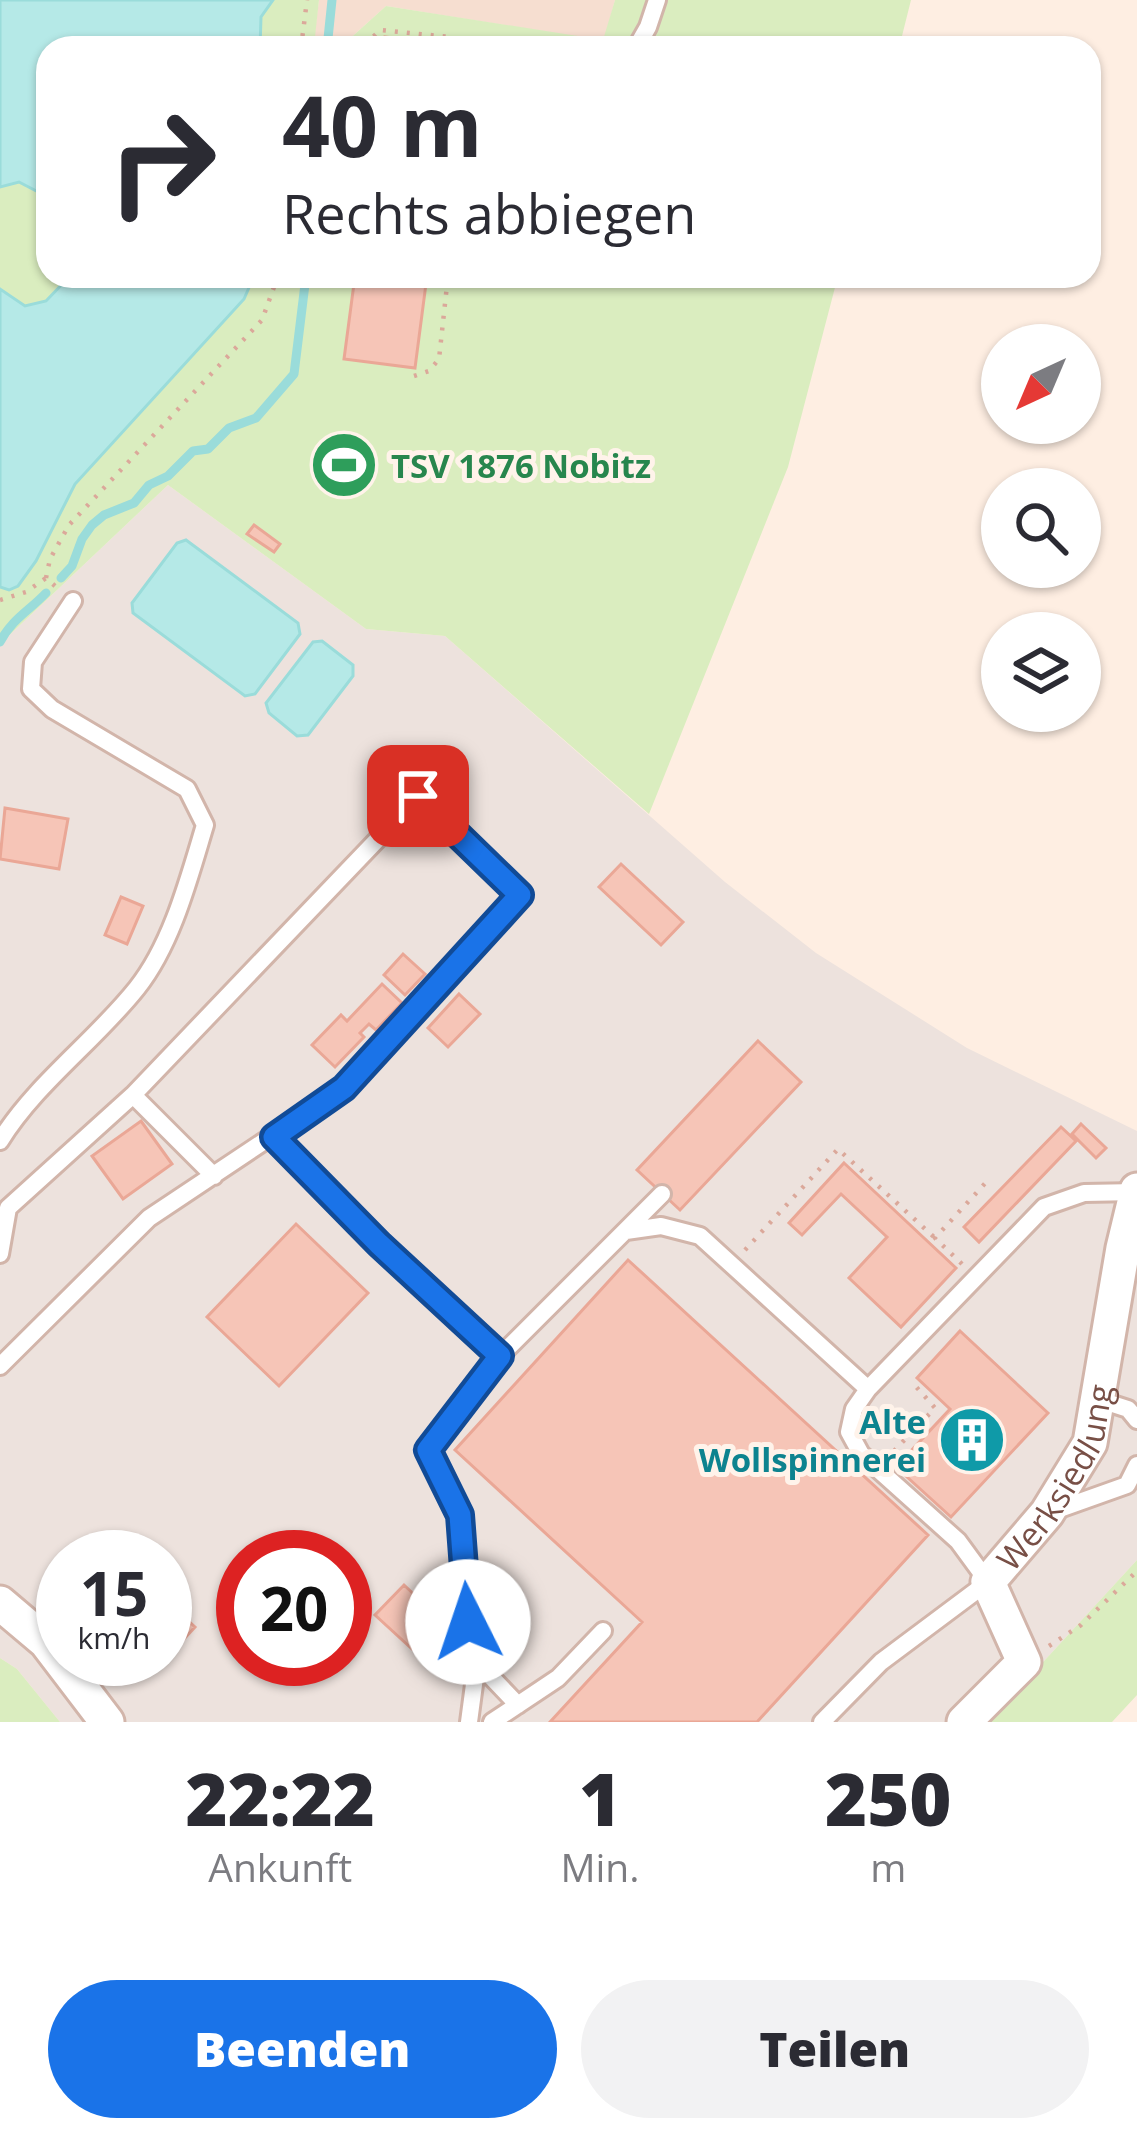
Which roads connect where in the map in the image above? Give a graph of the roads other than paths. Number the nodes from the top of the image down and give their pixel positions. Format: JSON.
{"nodes":[{"id":1,"x":658,"y":0,"type":"edge"},
{"id":2,"x":642,"y":36,"type":"edge"},
{"id":3,"x":73,"y":601,"type":"road end"},
{"id":4,"x":133,"y":1095,"type":"junction"},
{"id":5,"x":274,"y":1137,"type":"junction"},
{"id":6,"x":0,"y":1141,"type":"edge"},
{"id":7,"x":214,"y":1176,"type":"junction"},
{"id":8,"x":1137,"y":1191,"type":"edge"},
{"id":9,"x":662,"y":1194,"type":"dead end"},
{"id":10,"x":626,"y":1231,"type":"junction"},
{"id":11,"x":0,"y":1253,"type":"edge"},
{"id":12,"x":500,"y":1356,"type":"junction"},
{"id":13,"x":0,"y":1366,"type":"edge"},
{"id":14,"x":868,"y":1389,"type":"junction"},
{"id":15,"x":1097,"y":1399,"type":"junction"},
{"id":16,"x":1137,"y":1420,"type":"edge"},
{"id":17,"x":1137,"y":1466,"type":"edge"},
{"id":18,"x":1047,"y":1513,"type":"junction"},
{"id":19,"x":988,"y":1582,"type":"junction"},
{"id":20,"x":0,"y":1603,"type":"edge"},
{"id":21,"x":437,"y":1627,"type":"dead end"},
{"id":22,"x":603,"y":1631,"type":"dead end"},
{"id":23,"x":477,"y":1662,"type":"junction"},
{"id":24,"x":518,"y":1705,"type":"junction"},
{"id":25,"x":107,"y":1722,"type":"edge"},
{"id":26,"x":469,"y":1722,"type":"edge"},
{"id":27,"x":492,"y":1722,"type":"edge"},
{"id":28,"x":822,"y":1722,"type":"edge"},
{"id":29,"x":964,"y":1722,"type":"edge"}],
"edges":[{"from":1,"to":2,"type":"lane"},
{"from":3,"to":6,"type":"lane"},
{"from":4,"to":5,"type":"lane"},
{"from":4,"to":7,"type":"lane"},
{"from":4,"to":11,"type":"lane"},
{"from":5,"to":7,"type":"lane"},
{"from":5,"to":12,"type":"lane"},
{"from":7,"to":13,"type":"lane"},
{"from":8,"to":14,"type":"lane"},
{"from":8,"to":15,"type":"street","name":"Werksiedlung"},
{"from":9,"to":10,"type":"lane"},
{"from":10,"to":12,"type":"lane"},
{"from":10,"to":14,"type":"lane"},
{"from":12,"to":23,"type":"lane"},
{"from":14,"to":19,"type":"lane"},
{"from":15,"to":16,"type":"lane"},
{"from":15,"to":18,"type":"street","name":"Werksiedlung"},
{"from":17,"to":18,"type":"lane"},
{"from":18,"to":19,"type":"street","name":"Werksiedlung"},
{"from":19,"to":28,"type":"lane"},
{"from":19,"to":29,"type":"street","name":"Werksiedlung"},
{"from":20,"to":25,"type":"street"},
{"from":21,"to":23,"type":"lane"},
{"from":22,"to":24,"type":"lane"},
{"from":23,"to":24,"type":"lane"},
{"from":23,"to":26,"type":"lane"},
{"from":24,"to":27,"type":"lane"}]}
